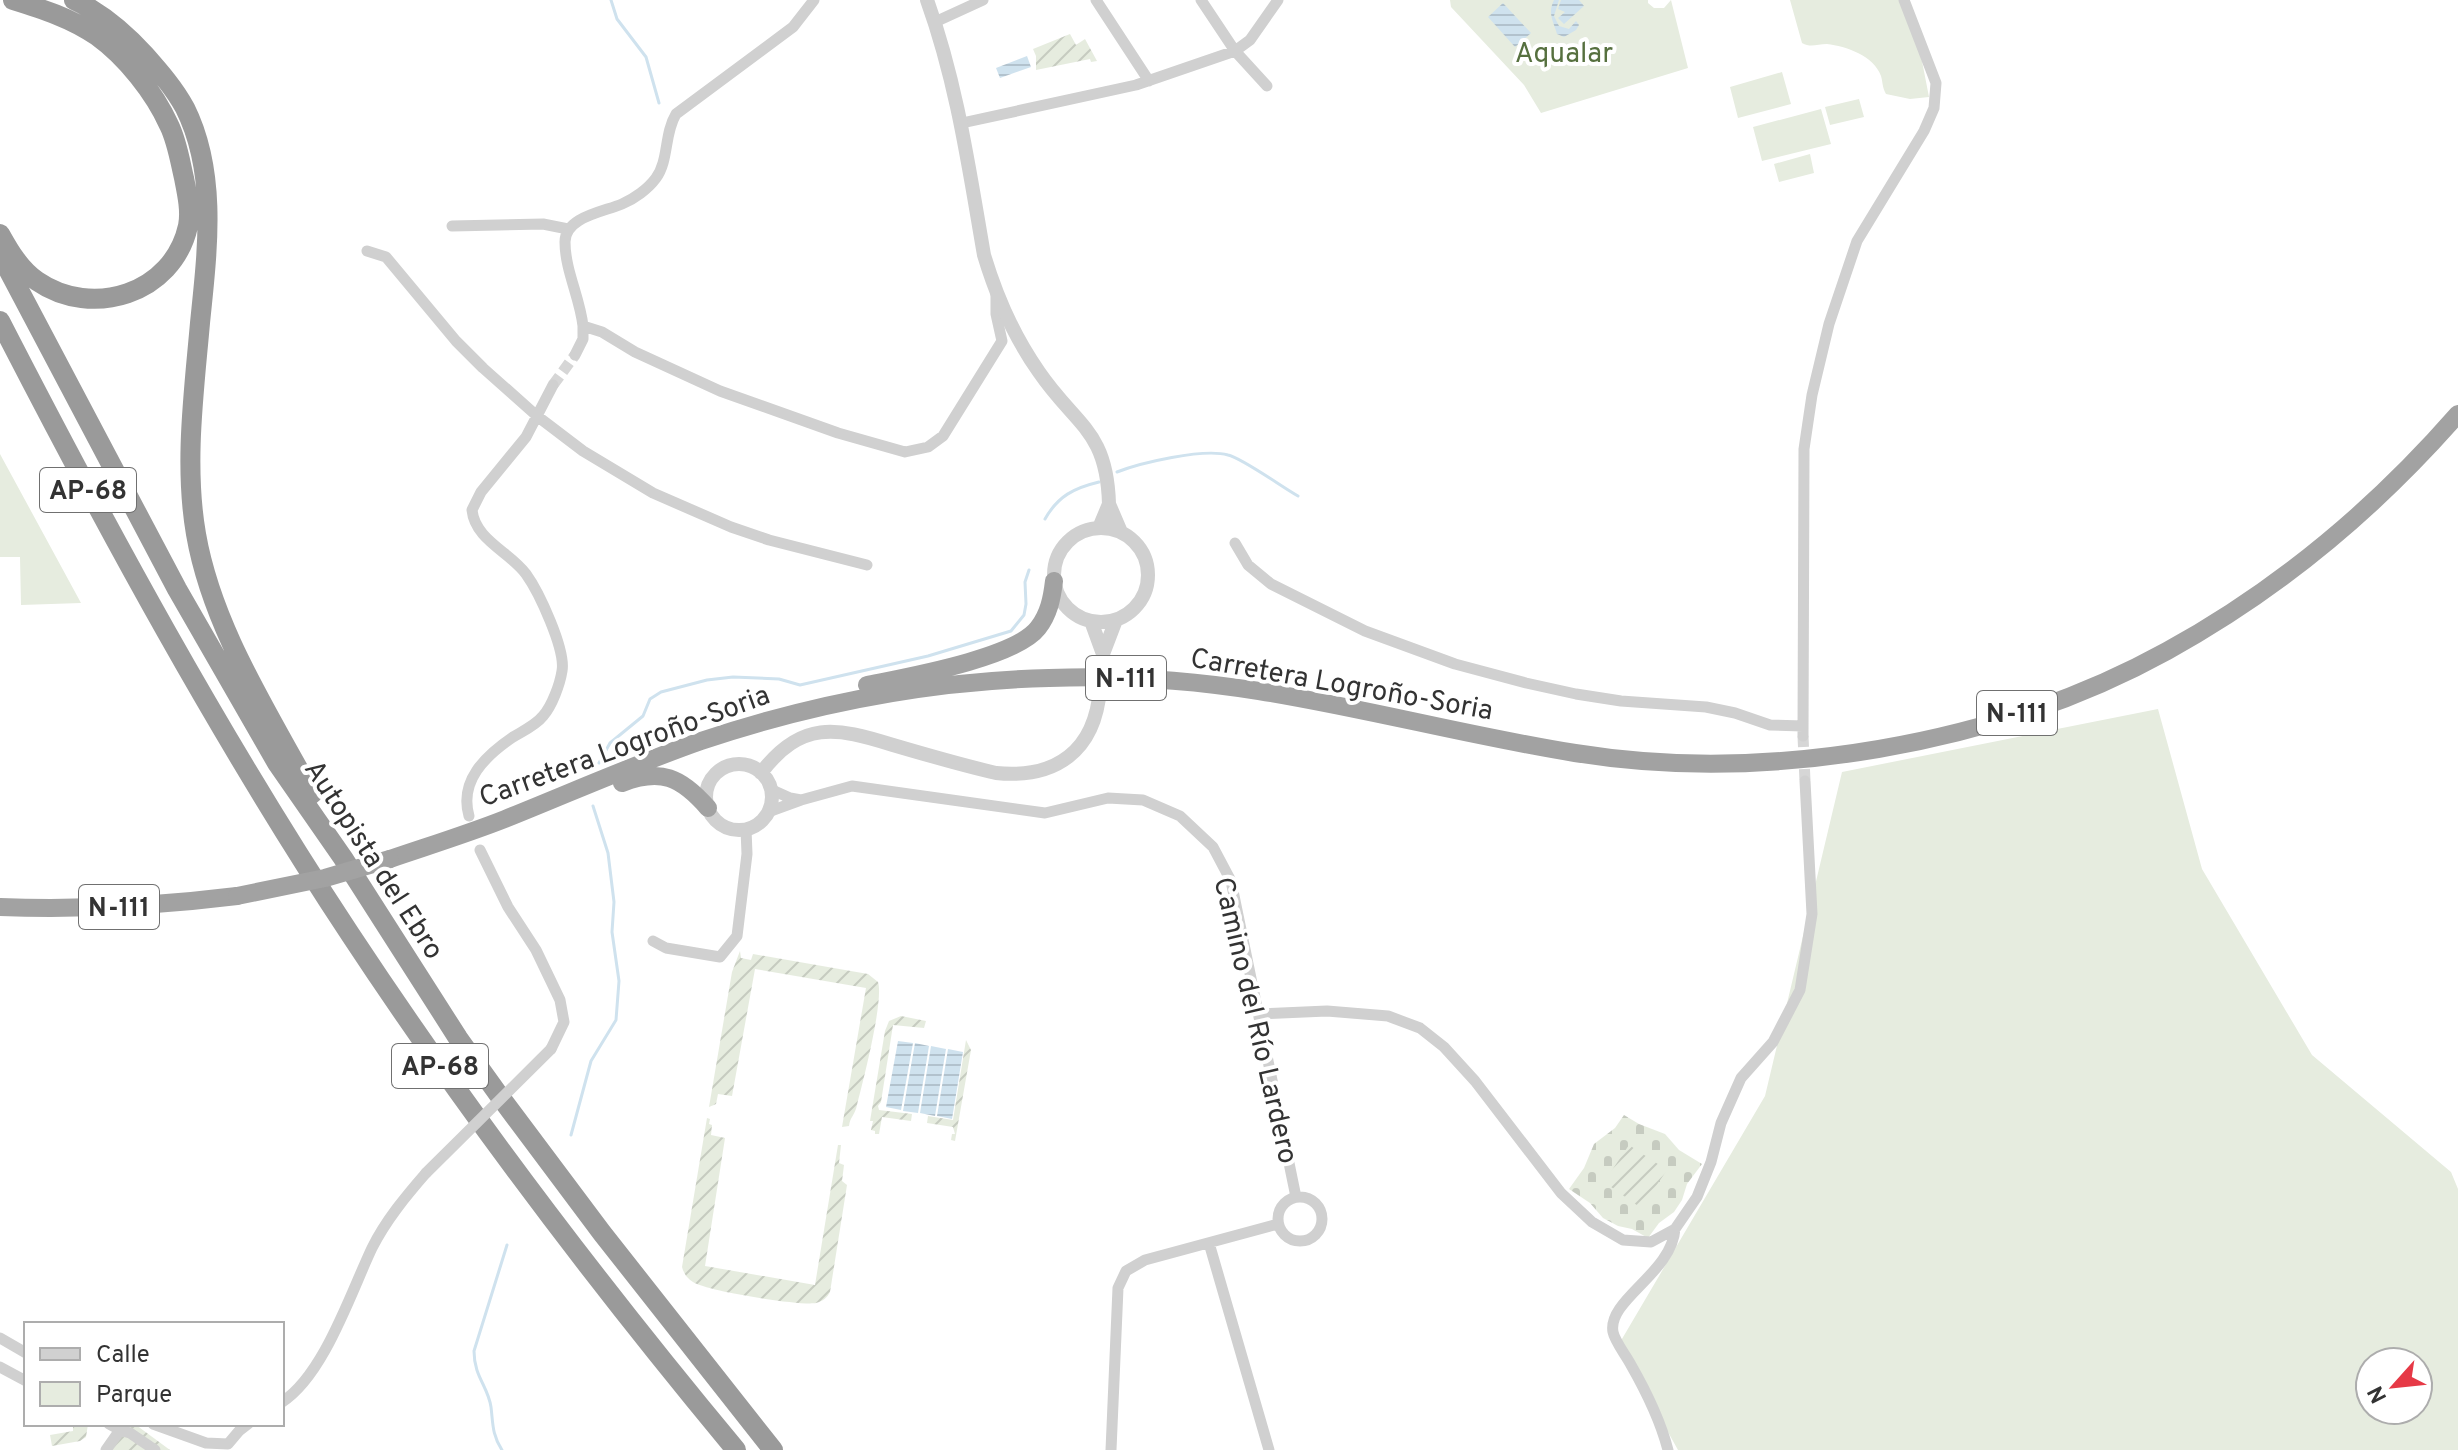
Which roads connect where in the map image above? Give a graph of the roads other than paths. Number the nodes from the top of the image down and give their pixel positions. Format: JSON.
{"nodes":[{"id":1,"x":13,"y":0,"type":"edge"},
{"id":2,"x":74,"y":0,"type":"edge"},
{"id":3,"x":814,"y":0,"type":"edge"},
{"id":4,"x":927,"y":0,"type":"edge"},
{"id":5,"x":983,"y":0,"type":"edge"},
{"id":6,"x":1096,"y":0,"type":"edge"},
{"id":7,"x":1201,"y":0,"type":"edge"},
{"id":8,"x":1278,"y":0,"type":"edge"},
{"id":9,"x":1904,"y":0,"type":"edge"},
{"id":10,"x":935,"y":22,"type":"junction"},
{"id":11,"x":1235,"y":51,"type":"junction"},
{"id":12,"x":1149,"y":81,"type":"junction"},
{"id":13,"x":1267,"y":86,"type":"dead end"},
{"id":14,"x":962,"y":123,"type":"junction"},
{"id":15,"x":452,"y":226,"type":"dead end"},
{"id":16,"x":568,"y":229,"type":"junction"},
{"id":17,"x":0,"y":234,"type":"edge"},
{"id":18,"x":367,"y":251,"type":"dead end"},
{"id":19,"x":0,"y":254,"type":"edge"},
{"id":20,"x":996,"y":289,"type":"junction"},
{"id":21,"x":0,"y":321,"type":"edge"},
{"id":22,"x":583,"y":326,"type":"junction"},
{"id":23,"x":0,"y":341,"type":"edge"},
{"id":24,"x":575,"y":355,"type":"tunnel mouth"},
{"id":25,"x":553,"y":385,"type":"tunnel mouth"},
{"id":26,"x":2458,"y":414,"type":"edge"},
{"id":27,"x":537,"y":416,"type":"junction"},
{"id":28,"x":1109,"y":504,"type":"junction"},
{"id":29,"x":1099,"y":528,"type":"junction"},
{"id":30,"x":1121,"y":532,"type":"junction"},
{"id":31,"x":1235,"y":543,"type":"dead end"},
{"id":32,"x":867,"y":565,"type":"dead end"},
{"id":33,"x":1054,"y":581,"type":"junction"},
{"id":34,"x":1116,"y":620,"type":"junction"},
{"id":35,"x":1091,"y":621,"type":"junction"},
{"id":36,"x":179,"y":657,"type":"junction"},
{"id":37,"x":1100,"y":689,"type":"dead end"},
{"id":38,"x":703,"y":741,"type":"junction"},
{"id":39,"x":761,"y":773,"type":"junction"},
{"id":40,"x":1805,"y":781,"type":"tunnel mouth"},
{"id":41,"x":770,"y":789,"type":"junction"},
{"id":42,"x":801,"y":800,"type":"junction"},
{"id":43,"x":708,"y":808,"type":"junction"},
{"id":44,"x":768,"y":812,"type":"junction"},
{"id":45,"x":469,"y":816,"type":"dead end"},
{"id":46,"x":498,"y":822,"type":"junction"},
{"id":47,"x":746,"y":829,"type":"junction"},
{"id":48,"x":480,"y":850,"type":"dead end"},
{"id":49,"x":343,"y":858,"type":"junction"},
{"id":50,"x":0,"y":907,"type":"edge"},
{"id":51,"x":653,"y":941,"type":"dead end"},
{"id":52,"x":1258,"y":1014,"type":"junction"},
{"id":53,"x":1296,"y":1197,"type":"junction"},
{"id":54,"x":1278,"y":1224,"type":"junction"},
{"id":55,"x":1675,"y":1229,"type":"junction"},
{"id":56,"x":1209,"y":1243,"type":"junction"},
{"id":57,"x":0,"y":1338,"type":"edge"},
{"id":58,"x":24,"y":1352,"type":"edge"},
{"id":59,"x":0,"y":1367,"type":"edge"},
{"id":60,"x":24,"y":1380,"type":"edge"},
{"id":61,"x":284,"y":1400,"type":"edge"},
{"id":62,"x":159,"y":1426,"type":"edge"},
{"id":63,"x":245,"y":1426,"type":"edge"},
{"id":64,"x":115,"y":1427,"type":"edge"},
{"id":65,"x":106,"y":1450,"type":"edge"},
{"id":66,"x":155,"y":1450,"type":"edge"},
{"id":67,"x":736,"y":1450,"type":"edge"},
{"id":68,"x":773,"y":1450,"type":"edge"},
{"id":69,"x":1111,"y":1450,"type":"edge"},
{"id":70,"x":1269,"y":1450,"type":"edge"},
{"id":71,"x":1668,"y":1450,"type":"edge"}],
"edges":[{"from":1,"to":17,"type":"highway"},
{"from":2,"to":49,"type":"highway"},
{"from":3,"to":16,"type":"street"},
{"from":4,"to":10,"type":"street"},
{"from":5,"to":10,"type":"street"},
{"from":6,"to":12,"type":"street"},
{"from":7,"to":11,"type":"street"},
{"from":8,"to":11,"type":"street"},
{"from":9,"to":31,"type":"street"},
{"from":10,"to":14,"type":"street"},
{"from":11,"to":12,"type":"street"},
{"from":11,"to":13,"type":"street"},
{"from":12,"to":14,"type":"street"},
{"from":14,"to":20,"type":"street"},
{"from":15,"to":16,"type":"street"},
{"from":16,"to":22,"type":"street"},
{"from":18,"to":27,"type":"street"},
{"from":19,"to":49,"type":"highway","name":"Autopista del Ebro","number":"AP-68"},
{"from":20,"to":22,"type":"street"},
{"from":20,"to":28,"type":"street"},
{"from":21,"to":36,"type":"highway","number":"AP-68"},
{"from":22,"to":24,"type":"street"},
{"from":23,"to":36,"type":"highway"},
{"from":25,"to":27,"type":"street"},
{"from":26,"to":38,"type":"highway","name":"Carretera Logroño-Soria","number":"N-111"},
{"from":27,"to":32,"type":"street"},
{"from":27,"to":45,"type":"street"},
{"from":28,"to":29,"type":"street"},
{"from":28,"to":30,"type":"street"},
{"from":29,"to":30,"type":"street"},
{"from":29,"to":33,"type":"street"},
{"from":30,"to":34,"type":"street"},
{"from":33,"to":35,"type":"street"},
{"from":33,"to":38,"type":"highway"},
{"from":34,"to":35,"type":"street"},
{"from":34,"to":35,"type":"street"},
{"from":36,"to":67,"type":"highway","number":"AP-68"},
{"from":37,"to":39,"type":"street"},
{"from":38,"to":46,"type":"highway","name":"Carretera Logroño-Soria","number":"N-111"},
{"from":39,"to":41,"type":"street"},
{"from":39,"to":43,"type":"street"},
{"from":40,"to":55,"type":"street"},
{"from":41,"to":42,"type":"street"},
{"from":41,"to":44,"type":"street"},
{"from":42,"to":44,"type":"street","name":"Camino del Río Lardero"},
{"from":42,"to":52,"type":"street","name":"Camino del Río Lardero"},
{"from":43,"to":46,"type":"highway"},
{"from":43,"to":47,"type":"street"},
{"from":44,"to":47,"type":"street"},
{"from":46,"to":50,"type":"highway","name":"Carretera Logroño-Soria","number":"N-111","bridge":true},
{"from":47,"to":51,"type":"street"},
{"from":48,"to":61,"type":"street","bridge":true},
{"from":49,"to":68,"type":"highway","name":"Autopista del Ebro","number":"AP-68"},
{"from":52,"to":53,"type":"street","name":"Camino del Río Lardero"},
{"from":52,"to":55,"type":"street"},
{"from":53,"to":54,"type":"street"},
{"from":53,"to":54,"type":"street"},
{"from":54,"to":56,"type":"street"},
{"from":55,"to":71,"type":"street"},
{"from":56,"to":69,"type":"street"},
{"from":56,"to":70,"type":"street"},
{"from":57,"to":58,"type":"street"},
{"from":59,"to":60,"type":"street"},
{"from":62,"to":63,"type":"street"},
{"from":64,"to":65,"type":"street"},
{"from":64,"to":66,"type":"street"}]}
